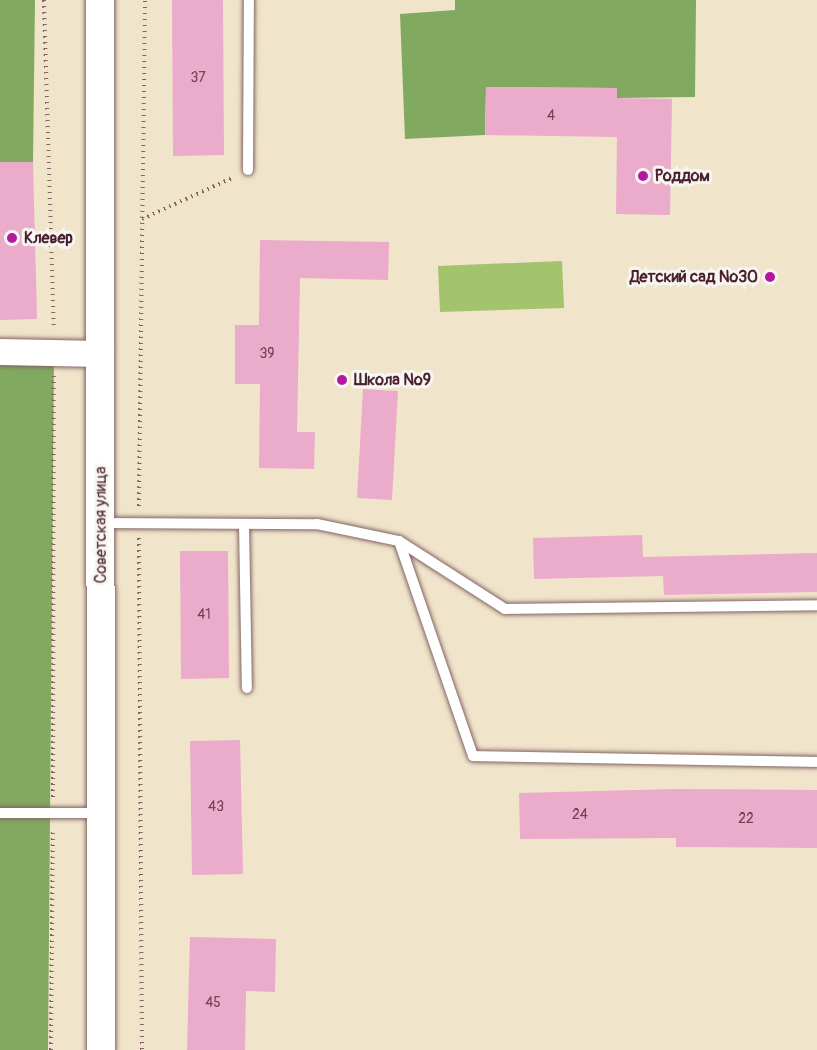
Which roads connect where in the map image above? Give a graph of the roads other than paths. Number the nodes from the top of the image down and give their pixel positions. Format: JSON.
{"nodes":[{"id":1,"x":100,"y":0,"type":"edge"},
{"id":2,"x":249,"y":0,"type":"edge"},
{"id":3,"x":248,"y":170,"type":"road end"},
{"id":4,"x":0,"y":352,"type":"edge"},
{"id":5,"x":101,"y":354,"type":"junction"},
{"id":6,"x":101,"y":523,"type":"junction"},
{"id":7,"x":244,"y":524,"type":"junction"},
{"id":8,"x":399,"y":541,"type":"junction"},
{"id":9,"x":817,"y":605,"type":"edge"},
{"id":10,"x":247,"y":688,"type":"dead end"},
{"id":11,"x":817,"y":762,"type":"edge"},
{"id":12,"x":0,"y":813,"type":"edge"},
{"id":13,"x":101,"y":813,"type":"junction"},
{"id":14,"x":101,"y":1050,"type":"edge"}],
"edges":[{"from":1,"to":5,"type":"main road","name":"Советская улица"},
{"from":2,"to":3,"type":"lane"},
{"from":4,"to":5,"type":"street"},
{"from":5,"to":6,"type":"main road","name":"Советская улица"},
{"from":6,"to":7,"type":"lane"},
{"from":6,"to":13,"type":"main road","name":"Советская улица"},
{"from":7,"to":8,"type":"lane"},
{"from":7,"to":10,"type":"lane"},
{"from":8,"to":9,"type":"lane"},
{"from":8,"to":11,"type":"lane"},
{"from":12,"to":13,"type":"lane"},
{"from":13,"to":14,"type":"main road","name":"Советская улица"}]}
